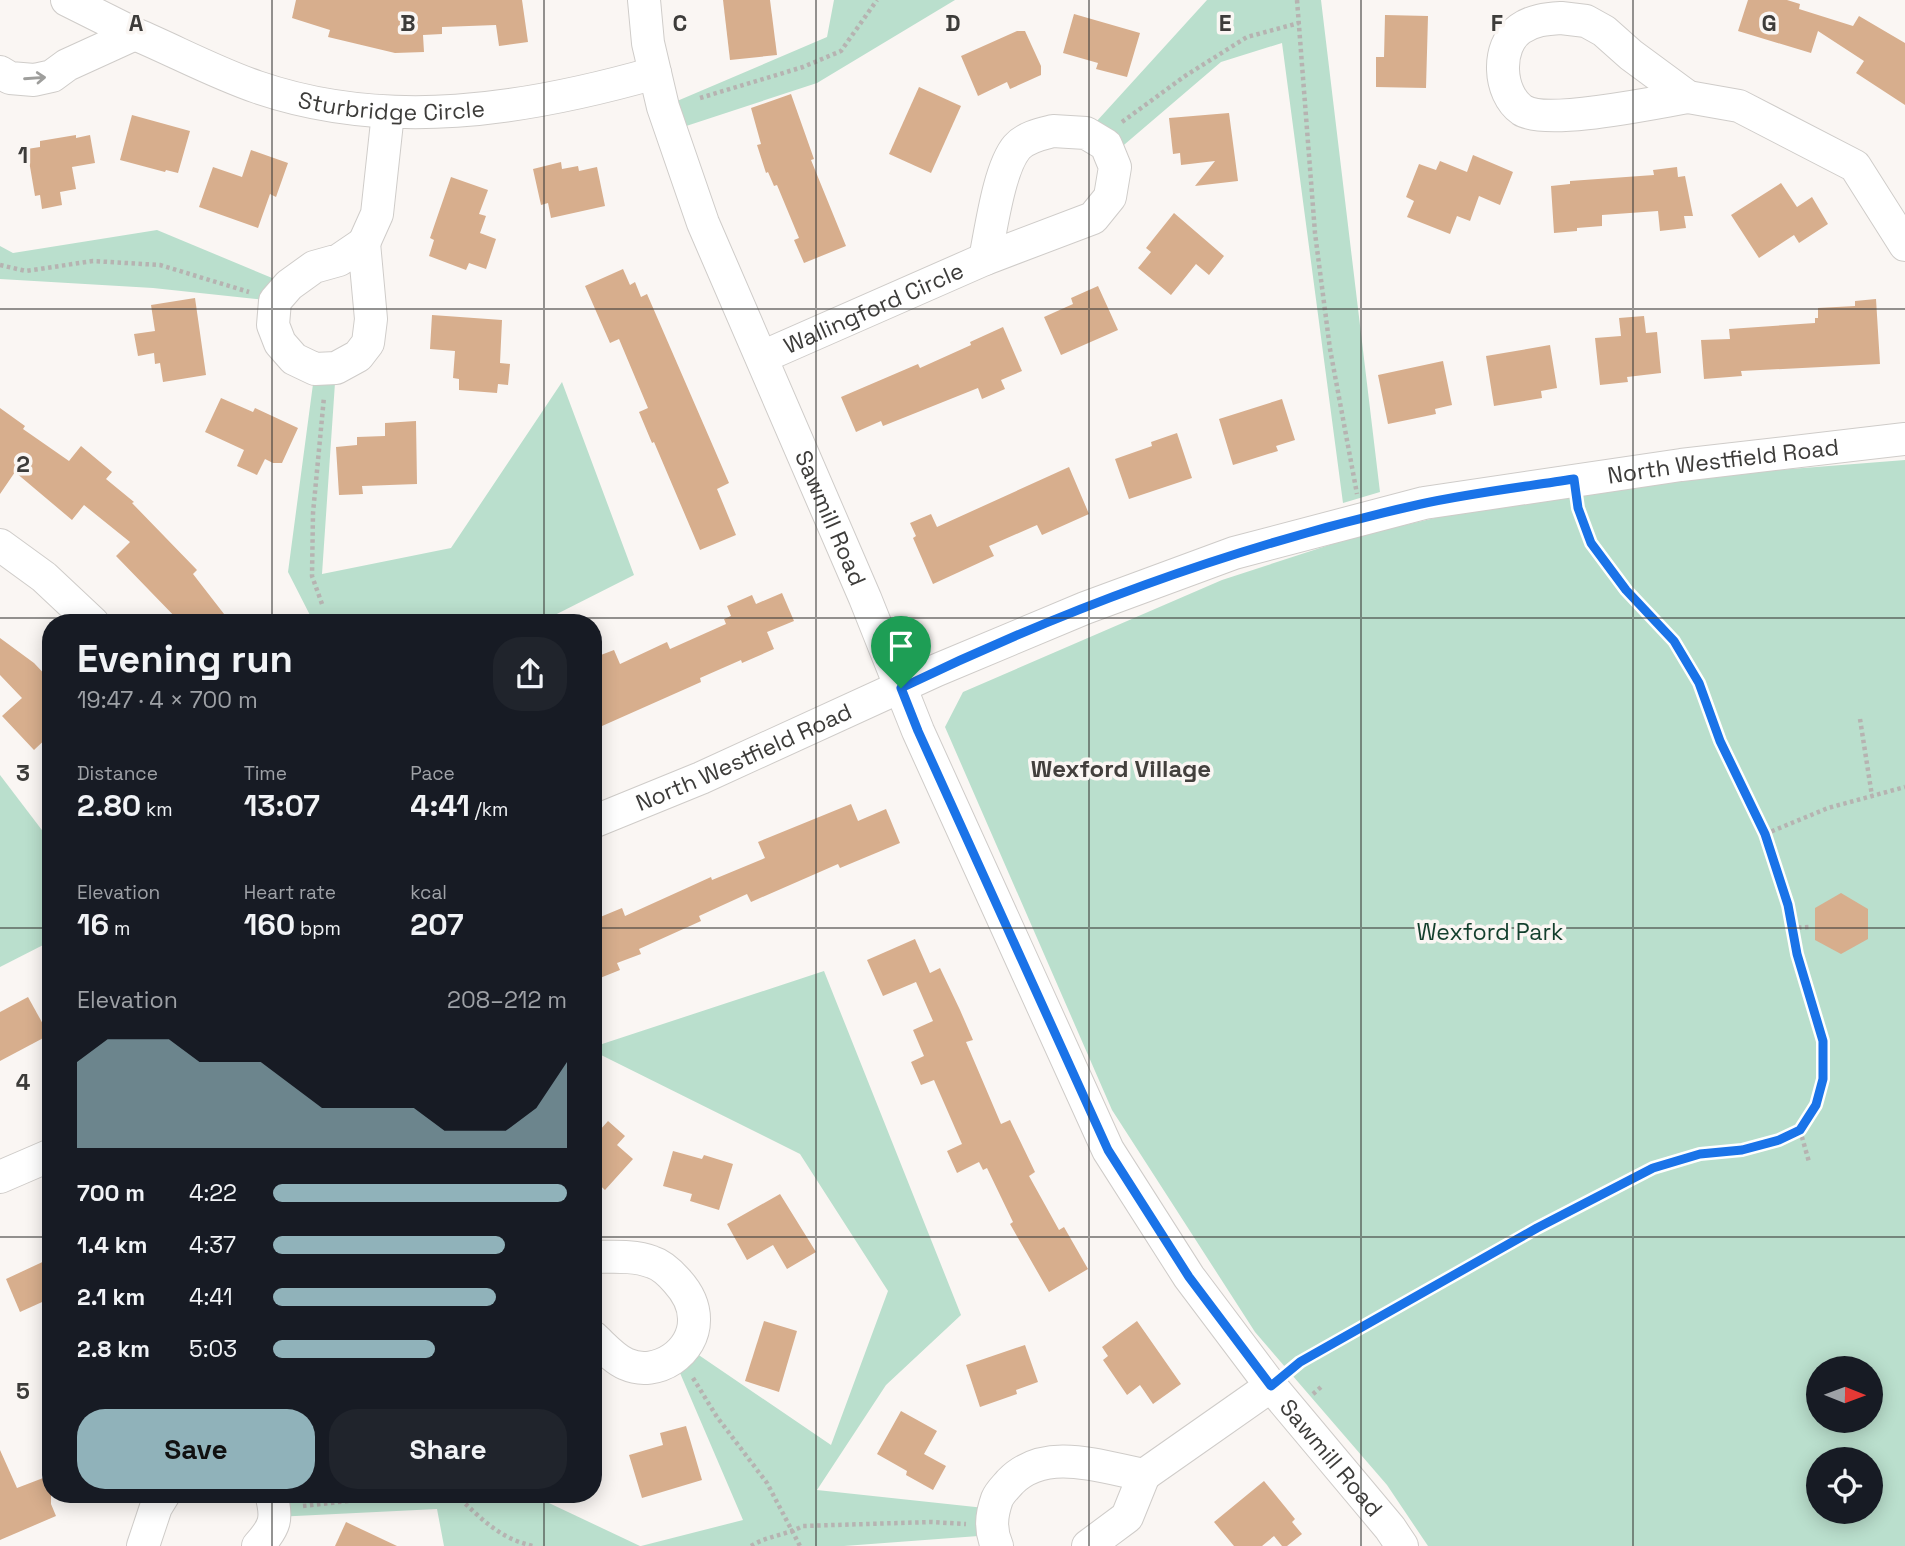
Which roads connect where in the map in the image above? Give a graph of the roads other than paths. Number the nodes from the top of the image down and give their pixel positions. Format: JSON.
{"nodes":[{"id":1,"x":67,"y":0,"type":"edge"},
{"id":2,"x":644,"y":0,"type":"edge"},
{"id":3,"x":135,"y":34,"type":"junction"},
{"id":4,"x":0,"y":72,"type":"edge"},
{"id":5,"x":655,"y":73,"type":"junction"},
{"id":6,"x":1688,"y":97,"type":"junction"},
{"id":7,"x":388,"y":113,"type":"junction"},
{"id":8,"x":364,"y":243,"type":"junction"},
{"id":9,"x":1905,"y":245,"type":"edge"},
{"id":10,"x":985,"y":259,"type":"junction"},
{"id":11,"x":762,"y":357,"type":"junction"},
{"id":12,"x":1905,"y":439,"type":"edge"},
{"id":13,"x":0,"y":545,"type":"edge"},
{"id":14,"x":83,"y":614,"type":"edge"},
{"id":15,"x":901,"y":688,"type":"junction"},
{"id":16,"x":602,"y":818,"type":"edge"},
{"id":17,"x":42,"y":1159,"type":"edge"},
{"id":18,"x":0,"y":1177,"type":"edge"},
{"id":19,"x":602,"y":1257,"type":"edge"},
{"id":20,"x":602,"y":1346,"type":"edge"},
{"id":21,"x":1271,"y":1386,"type":"junction"},
{"id":22,"x":1144,"y":1475,"type":"junction"},
{"id":23,"x":158,"y":1503,"type":"edge"},
{"id":24,"x":272,"y":1503,"type":"edge"},
{"id":25,"x":994,"y":1536,"type":"edge"},
{"id":26,"x":143,"y":1546,"type":"edge"},
{"id":27,"x":258,"y":1546,"type":"edge"},
{"id":28,"x":1088,"y":1546,"type":"edge"},
{"id":29,"x":1402,"y":1546,"type":"edge"}],
"edges":[{"from":1,"to":3,"type":"street","name":"Sturbridge Circle"},
{"from":2,"to":5,"type":"street","name":"Sawmill Road"},
{"from":4,"to":3,"type":"street","one_way":true},
{"from":3,"to":7,"type":"street","name":"Sturbridge Circle"},
{"from":5,"to":7,"type":"street","name":"Sturbridge Circle"},
{"from":5,"to":11,"type":"street","name":"Sawmill Road"},
{"from":6,"to":6,"type":"street"},
{"from":6,"to":9,"type":"street"},
{"from":7,"to":8,"type":"street"},
{"from":8,"to":8,"type":"street"},
{"from":10,"to":10,"type":"street","name":"Wallingford Circle"},
{"from":10,"to":11,"type":"street","name":"Wallingford Circle"},
{"from":11,"to":15,"type":"street","name":"Sawmill Road"},
{"from":12,"to":15,"type":"street","name":"North Westfield Road"},
{"from":13,"to":14,"type":"street"},
{"from":15,"to":16,"type":"street","name":"North Westfield Road"},
{"from":15,"to":21,"type":"street","name":"Sawmill Road"},
{"from":17,"to":18,"type":"street"},
{"from":19,"to":20,"type":"street"},
{"from":21,"to":22,"type":"street"},
{"from":21,"to":29,"type":"street","name":"Sawmill Road"},
{"from":22,"to":25,"type":"street"},
{"from":22,"to":28,"type":"street"},
{"from":23,"to":26,"type":"street"},
{"from":24,"to":27,"type":"street"}]}
